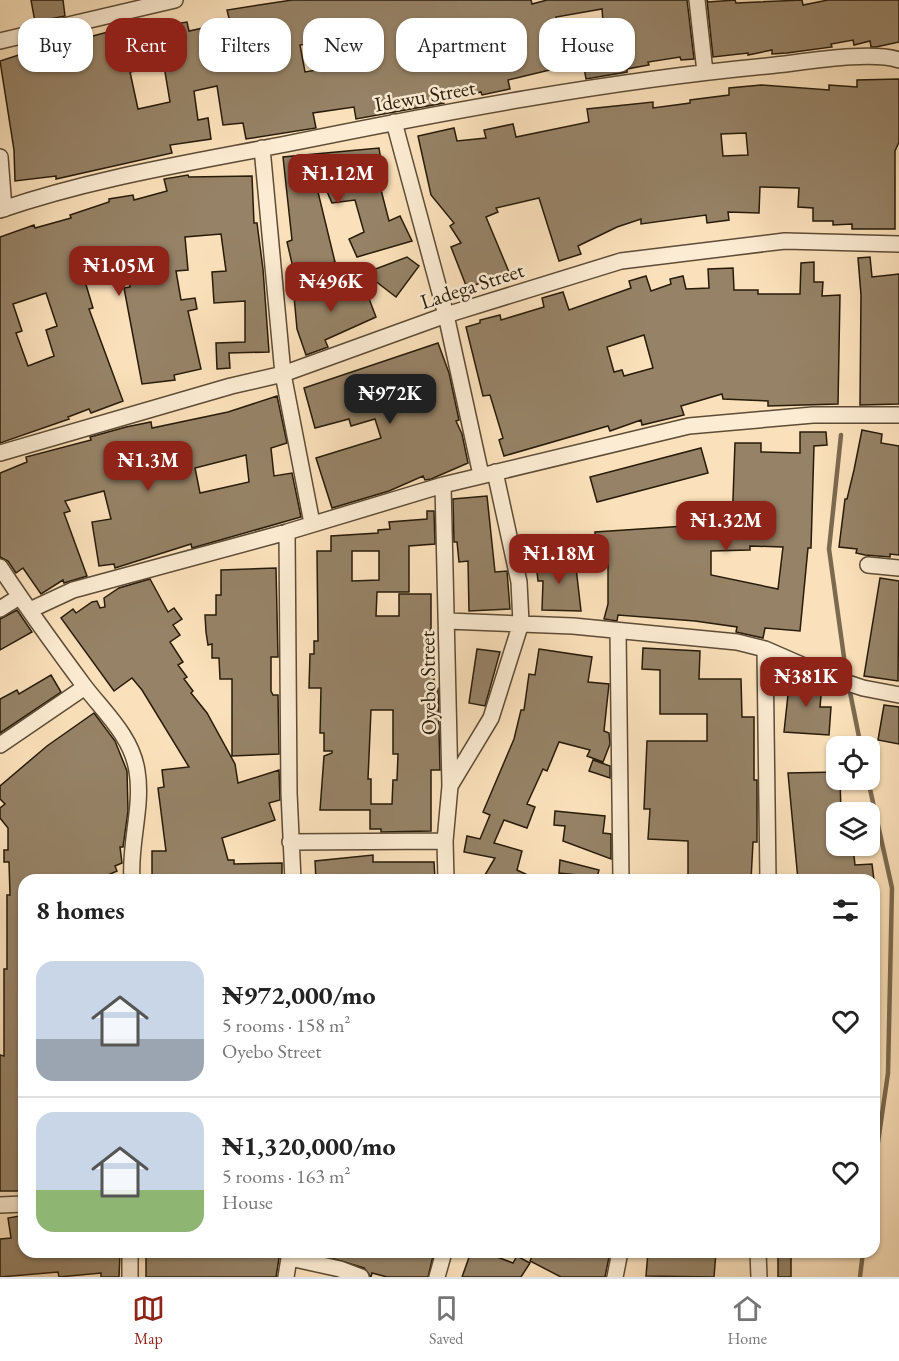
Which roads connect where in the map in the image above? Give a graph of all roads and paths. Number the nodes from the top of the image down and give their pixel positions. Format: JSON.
{"nodes":[{"id":1,"x":175,"y":0,"type":"edge"},
{"id":2,"x":697,"y":0,"type":"edge"},
{"id":3,"x":0,"y":41,"type":"edge"},
{"id":4,"x":899,"y":60,"type":"edge"},
{"id":5,"x":705,"y":72,"type":"junction"},
{"id":6,"x":394,"y":122,"type":"junction"},
{"id":7,"x":262,"y":148,"type":"junction"},
{"id":8,"x":0,"y":157,"type":"edge"},
{"id":9,"x":2,"y":209,"type":"edge"},
{"id":10,"x":899,"y":244,"type":"edge"},
{"id":11,"x":446,"y":315,"type":"junction"},
{"id":12,"x":283,"y":374,"type":"junction"},
{"id":13,"x":899,"y":415,"type":"edge"},
{"id":14,"x":0,"y":453,"type":"edge"},
{"id":15,"x":488,"y":473,"type":"junction"},
{"id":16,"x":442,"y":485,"type":"junction"},
{"id":17,"x":312,"y":523,"type":"junction"},
{"id":18,"x":287,"y":532,"type":"junction"},
{"id":19,"x":868,"y":565,"type":"dead end"},
{"id":20,"x":0,"y":567,"type":"edge"},
{"id":21,"x":899,"y":568,"type":"edge"},
{"id":22,"x":19,"y":597,"type":"junction"},
{"id":23,"x":0,"y":609,"type":"edge"},
{"id":24,"x":30,"y":610,"type":"junction"},
{"id":25,"x":448,"y":621,"type":"junction"},
{"id":26,"x":521,"y":622,"type":"junction"},
{"id":27,"x":618,"y":631,"type":"junction"},
{"id":28,"x":765,"y":649,"type":"junction"},
{"id":29,"x":85,"y":687,"type":"junction"},
{"id":30,"x":899,"y":695,"type":"edge"},
{"id":31,"x":0,"y":745,"type":"edge"},
{"id":32,"x":450,"y":786,"type":"junction"},
{"id":33,"x":445,"y":841,"type":"junction"},
{"id":34,"x":290,"y":842,"type":"junction"},
{"id":35,"x":133,"y":874,"type":"edge"},
{"id":36,"x":293,"y":874,"type":"edge"},
{"id":37,"x":446,"y":874,"type":"edge"},
{"id":38,"x":621,"y":874,"type":"edge"},
{"id":39,"x":768,"y":874,"type":"edge"},
{"id":40,"x":0,"y":1204,"type":"edge"},
{"id":41,"x":18,"y":1204,"type":"edge"},
{"id":42,"x":130,"y":1258,"type":"edge"},
{"id":43,"x":289,"y":1258,"type":"edge"},
{"id":44,"x":301,"y":1258,"type":"edge"},
{"id":45,"x":442,"y":1258,"type":"edge"},
{"id":46,"x":619,"y":1258,"type":"edge"},
{"id":47,"x":758,"y":1258,"type":"edge"},
{"id":48,"x":130,"y":1277,"type":"edge"},
{"id":49,"x":286,"y":1277,"type":"edge"},
{"id":50,"x":361,"y":1277,"type":"edge"},
{"id":51,"x":437,"y":1277,"type":"edge"},
{"id":52,"x":615,"y":1277,"type":"edge"},
{"id":53,"x":759,"y":1277,"type":"edge"}],
"edges":[{"from":1,"to":3,"type":"street"},
{"from":2,"to":5,"type":"street"},
{"from":4,"to":5,"type":"street","name":"Idewu Street"},
{"from":5,"to":6,"type":"street","name":"Idewu Street"},
{"from":6,"to":7,"type":"street","name":"Idewu Street"},
{"from":6,"to":11,"type":"street"},
{"from":7,"to":9,"type":"street","name":"Idewu Street"},
{"from":7,"to":12,"type":"street"},
{"from":8,"to":9,"type":"street"},
{"from":10,"to":11,"type":"street","name":"Ladega Street"},
{"from":11,"to":12,"type":"street","name":"Ladega Street"},
{"from":11,"to":15,"type":"street"},
{"from":12,"to":14,"type":"street","name":"Ladega Street"},
{"from":12,"to":17,"type":"street"},
{"from":13,"to":15,"type":"street"},
{"from":15,"to":16,"type":"street"},
{"from":15,"to":26,"type":"street"},
{"from":16,"to":17,"type":"street"},
{"from":16,"to":25,"type":"street","name":"Oyebo Street"},
{"from":17,"to":18,"type":"street"},
{"from":18,"to":24,"type":"street"},
{"from":18,"to":34,"type":"street"},
{"from":19,"to":21,"type":"street"},
{"from":20,"to":22,"type":"street"},
{"from":22,"to":23,"type":"street"},
{"from":22,"to":24,"type":"street"},
{"from":24,"to":29,"type":"street"},
{"from":25,"to":26,"type":"street"},
{"from":25,"to":32,"type":"street","name":"Oyebo Street"},
{"from":26,"to":27,"type":"street"},
{"from":26,"to":32,"type":"street"},
{"from":27,"to":28,"type":"street"},
{"from":27,"to":38,"type":"street"},
{"from":28,"to":30,"type":"street"},
{"from":28,"to":39,"type":"street"},
{"from":29,"to":31,"type":"street"},
{"from":29,"to":35,"type":"street"},
{"from":32,"to":33,"type":"street","name":"Oyebo Street"},
{"from":33,"to":34,"type":"street"},
{"from":33,"to":37,"type":"street","name":"Oyebo Street"},
{"from":34,"to":36,"type":"street"},
{"from":40,"to":41,"type":"street"},
{"from":42,"to":48,"type":"street"},
{"from":43,"to":49,"type":"street"},
{"from":44,"to":50,"type":"street"},
{"from":45,"to":51,"type":"street"},
{"from":46,"to":52,"type":"street"},
{"from":47,"to":53,"type":"street"}]}
